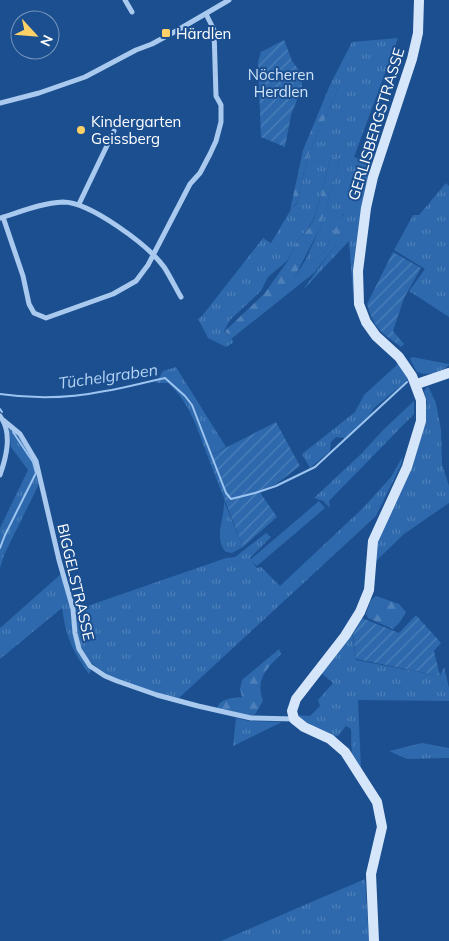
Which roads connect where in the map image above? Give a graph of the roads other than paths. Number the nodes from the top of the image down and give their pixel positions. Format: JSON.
{"nodes":[{"id":1,"x":124,"y":0,"type":"edge"},
{"id":2,"x":229,"y":0,"type":"edge"},
{"id":3,"x":419,"y":0,"type":"edge"},
{"id":4,"x":132,"y":12,"type":"dead end"},
{"id":5,"x":206,"y":14,"type":"junction"},
{"id":6,"x":0,"y":103,"type":"edge"},
{"id":7,"x":114,"y":131,"type":"dead end"},
{"id":8,"x":79,"y":204,"type":"junction"},
{"id":9,"x":2,"y":218,"type":"edge"},
{"id":10,"x":153,"y":255,"type":"junction"},
{"id":11,"x":181,"y":297,"type":"dead end"},
{"id":12,"x":449,"y":373,"type":"edge"},
{"id":13,"x":417,"y":384,"type":"junction"},
{"id":14,"x":2,"y":418,"type":"edge"},
{"id":15,"x":0,"y":475,"type":"edge"},
{"id":16,"x":294,"y":719,"type":"junction"},
{"id":17,"x":374,"y":941,"type":"edge"}],
"edges":[{"from":1,"to":4,"type":"street"},
{"from":2,"to":5,"type":"street"},
{"from":3,"to":13,"type":"street","name":"GERLISBERGSTRASSE"},
{"from":5,"to":6,"type":"street"},
{"from":5,"to":10,"type":"street"},
{"from":7,"to":8,"type":"street"},
{"from":8,"to":9,"type":"street"},
{"from":8,"to":10,"type":"street"},
{"from":9,"to":10,"type":"street"},
{"from":10,"to":11,"type":"street"},
{"from":12,"to":13,"type":"street"},
{"from":13,"to":16,"type":"street","name":"GERLISBERGSTRASSE"},
{"from":14,"to":15,"type":"street"},
{"from":14,"to":16,"type":"street","name":"BIGGELSTRASSE"},
{"from":16,"to":17,"type":"street"}]}
